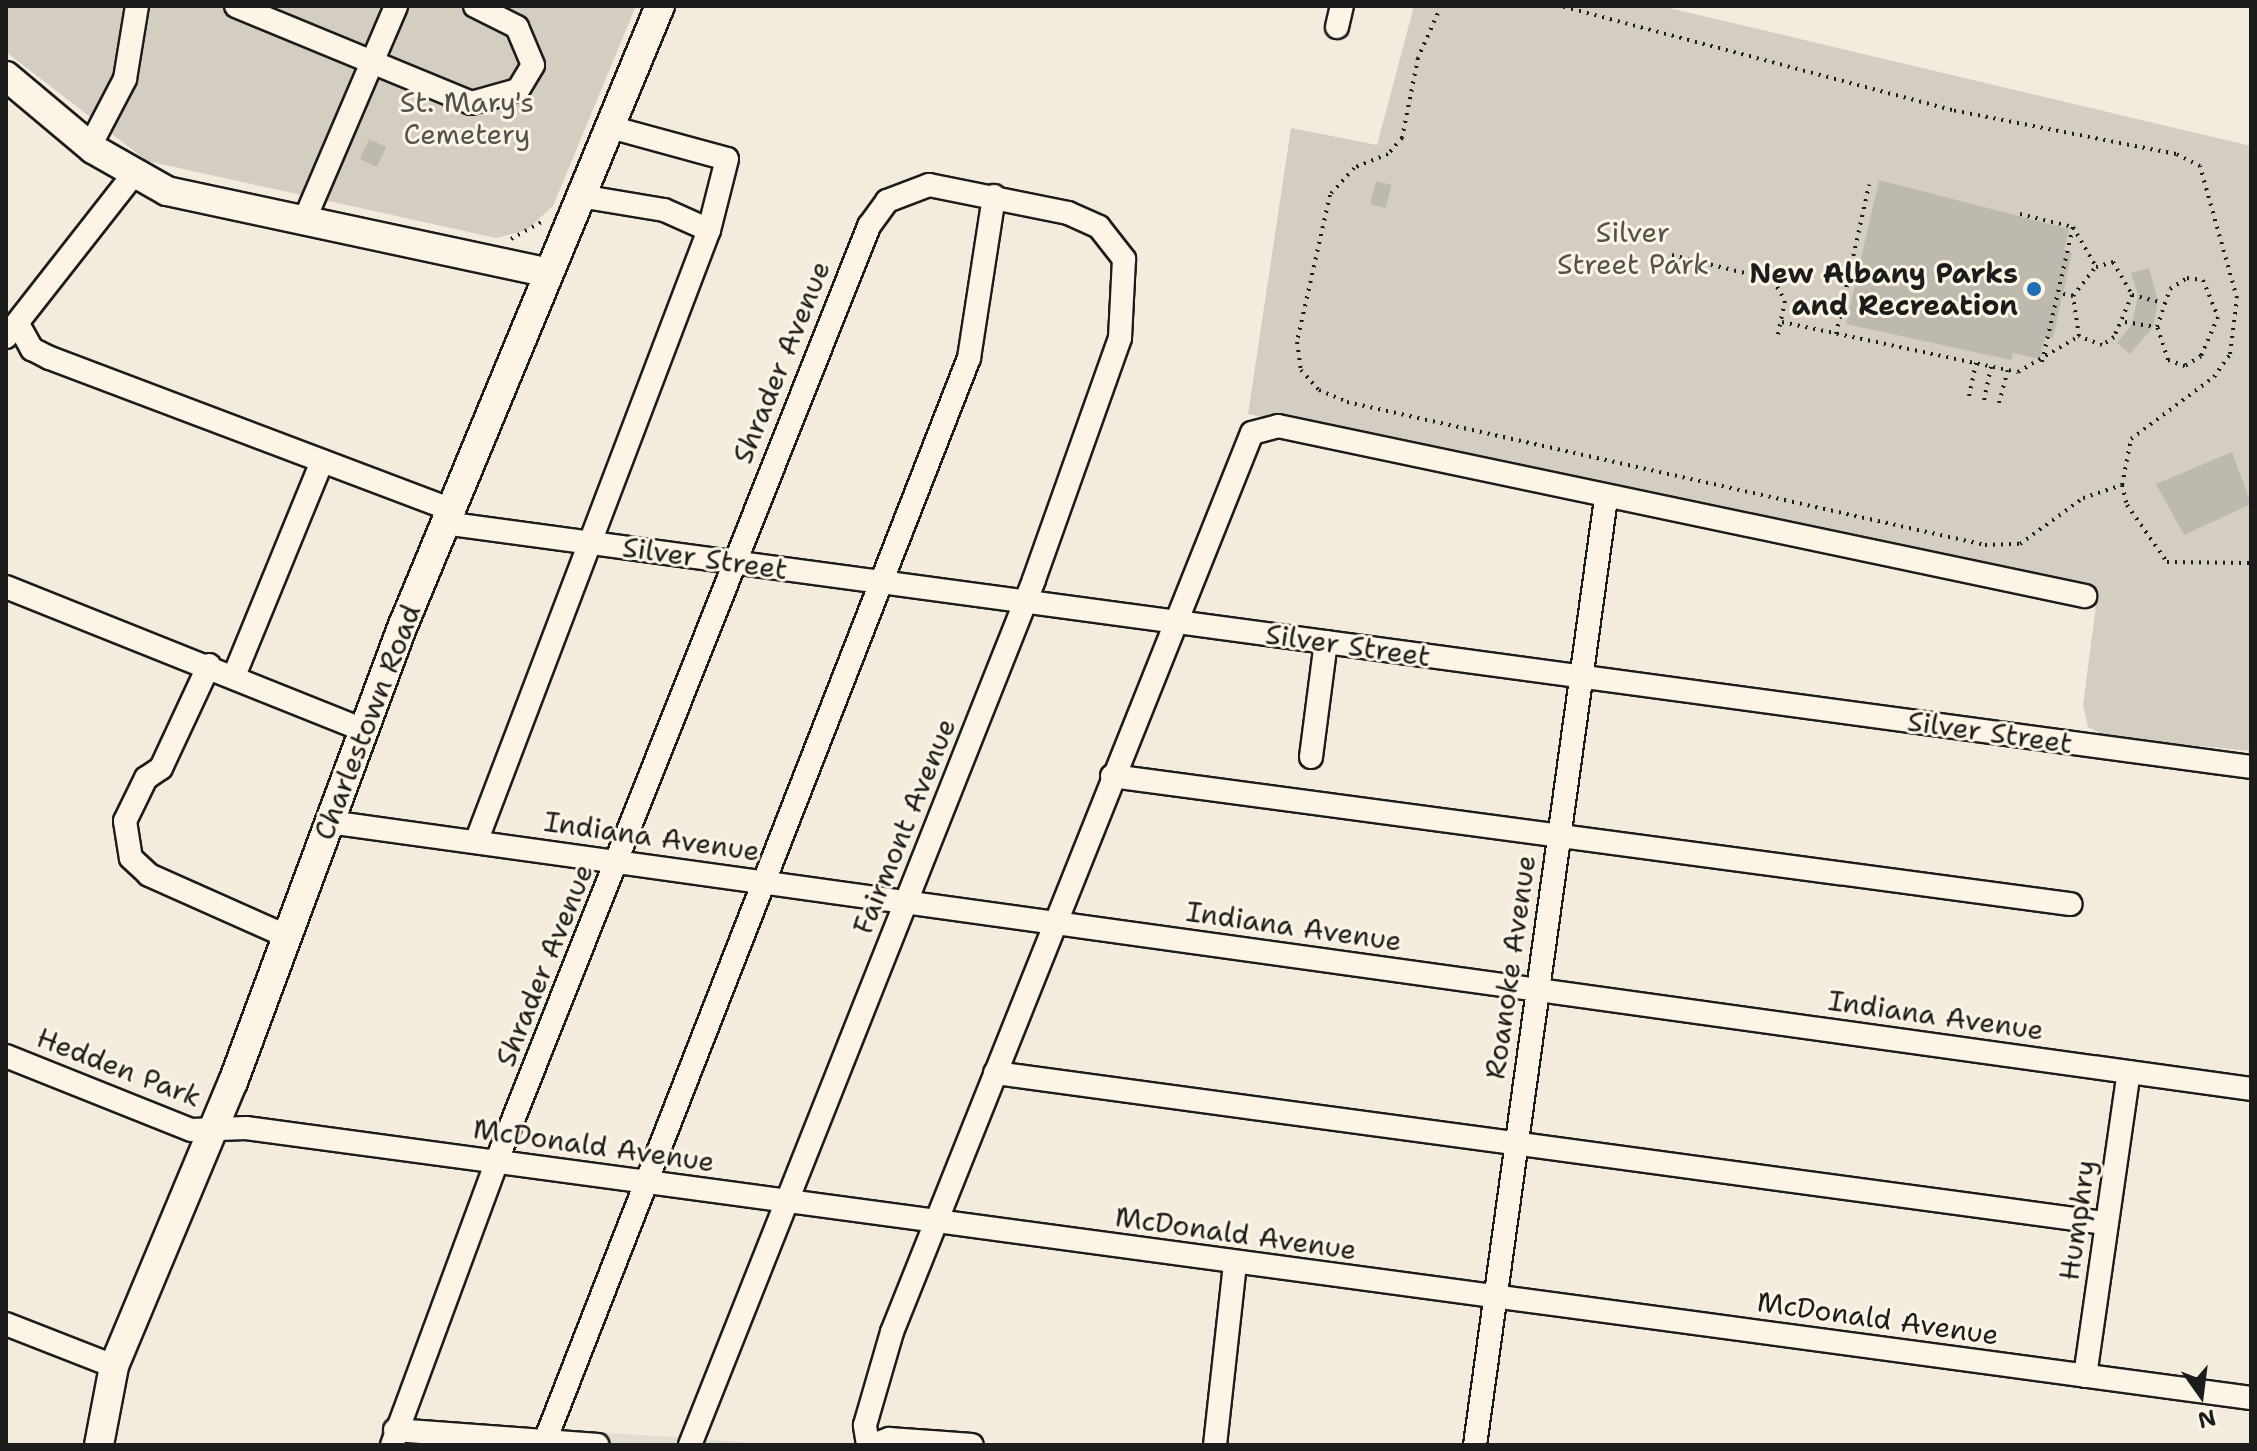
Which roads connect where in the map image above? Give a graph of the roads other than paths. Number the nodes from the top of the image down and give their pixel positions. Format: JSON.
{"nodes":[{"id":1,"x":137,"y":6,"type":"edge"},
{"id":2,"x":236,"y":6,"type":"edge"},
{"id":3,"x":396,"y":6,"type":"edge"},
{"id":4,"x":475,"y":6,"type":"edge"},
{"id":5,"x":660,"y":6,"type":"edge"},
{"id":6,"x":372,"y":62,"type":"junction"},
{"id":7,"x":6,"y":76,"type":"edge"},
{"id":8,"x":610,"y":127,"type":"junction"},
{"id":9,"x":90,"y":146,"type":"junction"},
{"id":10,"x":133,"y":175,"type":"junction"},
{"id":11,"x":579,"y":196,"type":"junction"},
{"id":12,"x":994,"y":196,"type":"junction"},
{"id":13,"x":304,"y":221,"type":"junction"},
{"id":14,"x":709,"y":230,"type":"junction"},
{"id":15,"x":546,"y":272,"type":"junction"},
{"id":16,"x":12,"y":330,"type":"edge"},
{"id":17,"x":322,"y":461,"type":"junction"},
{"id":18,"x":1606,"y":498,"type":"junction"},
{"id":19,"x":447,"y":516,"type":"junction"},
{"id":20,"x":594,"y":543,"type":"junction"},
{"id":21,"x":734,"y":562,"type":"junction"},
{"id":22,"x":878,"y":582,"type":"junction"},
{"id":23,"x":6,"y":587,"type":"edge"},
{"id":24,"x":2085,"y":596,"type":"dead end"},
{"id":25,"x":1025,"y":603,"type":"junction"},
{"id":26,"x":1175,"y":622,"type":"junction"},
{"id":27,"x":1326,"y":642,"type":"junction"},
{"id":28,"x":209,"y":665,"type":"junction"},
{"id":29,"x":234,"y":676,"type":"junction"},
{"id":30,"x":1581,"y":677,"type":"junction"},
{"id":31,"x":363,"y":730,"type":"junction"},
{"id":32,"x":1311,"y":757,"type":"dead end"},
{"id":33,"x":2251,"y":767,"type":"edge"},
{"id":34,"x":1112,"y":776,"type":"junction"},
{"id":35,"x":329,"y":822,"type":"junction"},
{"id":36,"x":1559,"y":835,"type":"junction"},
{"id":37,"x":476,"y":842,"type":"junction"},
{"id":38,"x":617,"y":862,"type":"junction"},
{"id":39,"x":762,"y":882,"type":"junction"},
{"id":40,"x":906,"y":902,"type":"junction"},
{"id":41,"x":2070,"y":904,"type":"dead end"},
{"id":42,"x":1055,"y":923,"type":"junction"},
{"id":43,"x":286,"y":936,"type":"junction"},
{"id":44,"x":1538,"y":990,"type":"junction"},
{"id":45,"x":6,"y":1056,"type":"edge"},
{"id":46,"x":2129,"y":1072,"type":"junction"},
{"id":47,"x":995,"y":1073,"type":"junction"},
{"id":48,"x":2251,"y":1089,"type":"edge"},
{"id":49,"x":212,"y":1131,"type":"junction"},
{"id":50,"x":1516,"y":1145,"type":"junction"},
{"id":51,"x":498,"y":1161,"type":"junction"},
{"id":52,"x":645,"y":1182,"type":"junction"},
{"id":53,"x":787,"y":1202,"type":"junction"},
{"id":54,"x":934,"y":1222,"type":"junction"},
{"id":55,"x":2105,"y":1223,"type":"junction"},
{"id":56,"x":1235,"y":1263,"type":"junction"},
{"id":57,"x":1495,"y":1298,"type":"junction"},
{"id":58,"x":6,"y":1324,"type":"edge"},
{"id":59,"x":114,"y":1366,"type":"junction"},
{"id":60,"x":2085,"y":1376,"type":"junction"},
{"id":61,"x":2251,"y":1398,"type":"edge"},
{"id":62,"x":394,"y":1437,"type":"edge"},
{"id":63,"x":536,"y":1442,"type":"edge"},
{"id":64,"x":877,"y":1443,"type":"edge"},
{"id":65,"x":99,"y":1445,"type":"edge"},
{"id":66,"x":597,"y":1445,"type":"edge"},
{"id":67,"x":690,"y":1445,"type":"edge"},
{"id":68,"x":972,"y":1445,"type":"edge"},
{"id":69,"x":1215,"y":1445,"type":"edge"},
{"id":70,"x":1475,"y":1445,"type":"edge"}],
"edges":[{"from":1,"to":9,"type":"street"},
{"from":2,"to":6,"type":"street"},
{"from":3,"to":6,"type":"street"},
{"from":4,"to":6,"type":"street"},
{"from":5,"to":8,"type":"main road","name":"Charlestown Road"},
{"from":6,"to":13,"type":"street"},
{"from":7,"to":9,"type":"main road"},
{"from":8,"to":11,"type":"main road","name":"Charlestown Road"},
{"from":8,"to":14,"type":"street"},
{"from":9,"to":10,"type":"main road"},
{"from":10,"to":13,"type":"main road"},
{"from":10,"to":16,"type":"street"},
{"from":11,"to":14,"type":"street"},
{"from":11,"to":15,"type":"main road","name":"Charlestown Road"},
{"from":12,"to":21,"type":"street","name":"Shrader Avenue"},
{"from":12,"to":22,"type":"street"},
{"from":12,"to":25,"type":"street","name":"Fairmont Avenue"},
{"from":13,"to":15,"type":"main road"},
{"from":14,"to":20,"type":"street"},
{"from":15,"to":19,"type":"main road","name":"Charlestown Road"},
{"from":16,"to":17,"type":"street","name":"Silver Street"},
{"from":17,"to":19,"type":"street","name":"Silver Street"},
{"from":17,"to":29,"type":"street"},
{"from":18,"to":24,"type":"street"},
{"from":18,"to":26,"type":"street"},
{"from":18,"to":30,"type":"street","name":"Roanoke Avenue"},
{"from":19,"to":20,"type":"street","name":"Silver Street"},
{"from":19,"to":31,"type":"main road","name":"Charlestown Road"},
{"from":20,"to":21,"type":"street","name":"Silver Street"},
{"from":20,"to":37,"type":"street"},
{"from":21,"to":22,"type":"street","name":"Silver Street"},
{"from":21,"to":38,"type":"street","name":"Shrader Avenue"},
{"from":22,"to":25,"type":"street","name":"Silver Street"},
{"from":22,"to":39,"type":"street"},
{"from":23,"to":28,"type":"street"},
{"from":25,"to":26,"type":"street","name":"Silver Street"},
{"from":25,"to":40,"type":"street","name":"Fairmont Avenue"},
{"from":26,"to":27,"type":"street","name":"Silver Street"},
{"from":26,"to":34,"type":"street"},
{"from":27,"to":30,"type":"street","name":"Silver Street"},
{"from":27,"to":32,"type":"street"},
{"from":28,"to":29,"type":"street"},
{"from":28,"to":43,"type":"street"},
{"from":29,"to":31,"type":"street"},
{"from":30,"to":33,"type":"street","name":"Silver Street"},
{"from":30,"to":36,"type":"street","name":"Roanoke Avenue"},
{"from":31,"to":35,"type":"main road","name":"Charlestown Road"},
{"from":34,"to":36,"type":"street"},
{"from":34,"to":42,"type":"street"},
{"from":35,"to":37,"type":"street","name":"Indiana Avenue"},
{"from":35,"to":43,"type":"main road","name":"Charlestown Road"},
{"from":36,"to":41,"type":"street"},
{"from":36,"to":44,"type":"street","name":"Roanoke Avenue"},
{"from":37,"to":38,"type":"street","name":"Indiana Avenue"},
{"from":38,"to":39,"type":"street","name":"Indiana Avenue"},
{"from":38,"to":51,"type":"street","name":"Shrader Avenue"},
{"from":39,"to":40,"type":"street","name":"Indiana Avenue"},
{"from":39,"to":52,"type":"street"},
{"from":40,"to":42,"type":"street","name":"Indiana Avenue"},
{"from":40,"to":53,"type":"street","name":"Fairmont Avenue"},
{"from":42,"to":44,"type":"street","name":"Indiana Avenue"},
{"from":42,"to":47,"type":"street"},
{"from":43,"to":49,"type":"main road","name":"Charlestown Road"},
{"from":44,"to":46,"type":"street","name":"Indiana Avenue"},
{"from":44,"to":50,"type":"street","name":"Roanoke Avenue"},
{"from":45,"to":49,"type":"street","name":"Hedden Park"},
{"from":46,"to":48,"type":"street","name":"Indiana Avenue"},
{"from":46,"to":55,"type":"street","name":"Humphry"},
{"from":47,"to":50,"type":"street"},
{"from":47,"to":54,"type":"street"},
{"from":49,"to":51,"type":"street","name":"McDonald Avenue"},
{"from":49,"to":59,"type":"main road","name":"Charlestown Road"},
{"from":50,"to":55,"type":"street"},
{"from":50,"to":57,"type":"street","name":"Roanoke Avenue"},
{"from":51,"to":52,"type":"street","name":"McDonald Avenue"},
{"from":51,"to":62,"type":"street","name":"Shrader Avenue"},
{"from":52,"to":53,"type":"street","name":"McDonald Avenue"},
{"from":52,"to":63,"type":"street"},
{"from":53,"to":54,"type":"street","name":"McDonald Avenue"},
{"from":53,"to":67,"type":"street","name":"Fairmont Avenue"},
{"from":54,"to":56,"type":"street","name":"McDonald Avenue"},
{"from":54,"to":64,"type":"street"},
{"from":55,"to":60,"type":"street","name":"Humphry"},
{"from":56,"to":57,"type":"street","name":"McDonald Avenue"},
{"from":56,"to":69,"type":"street"},
{"from":57,"to":60,"type":"street","name":"McDonald Avenue"},
{"from":57,"to":70,"type":"street","name":"Roanoke Avenue"},
{"from":58,"to":59,"type":"street"},
{"from":59,"to":65,"type":"main road","name":"Charlestown Road"},
{"from":60,"to":61,"type":"street","name":"McDonald Avenue"},
{"from":62,"to":63,"type":"street"},
{"from":63,"to":66,"type":"street"},
{"from":64,"to":68,"type":"street"}]}
